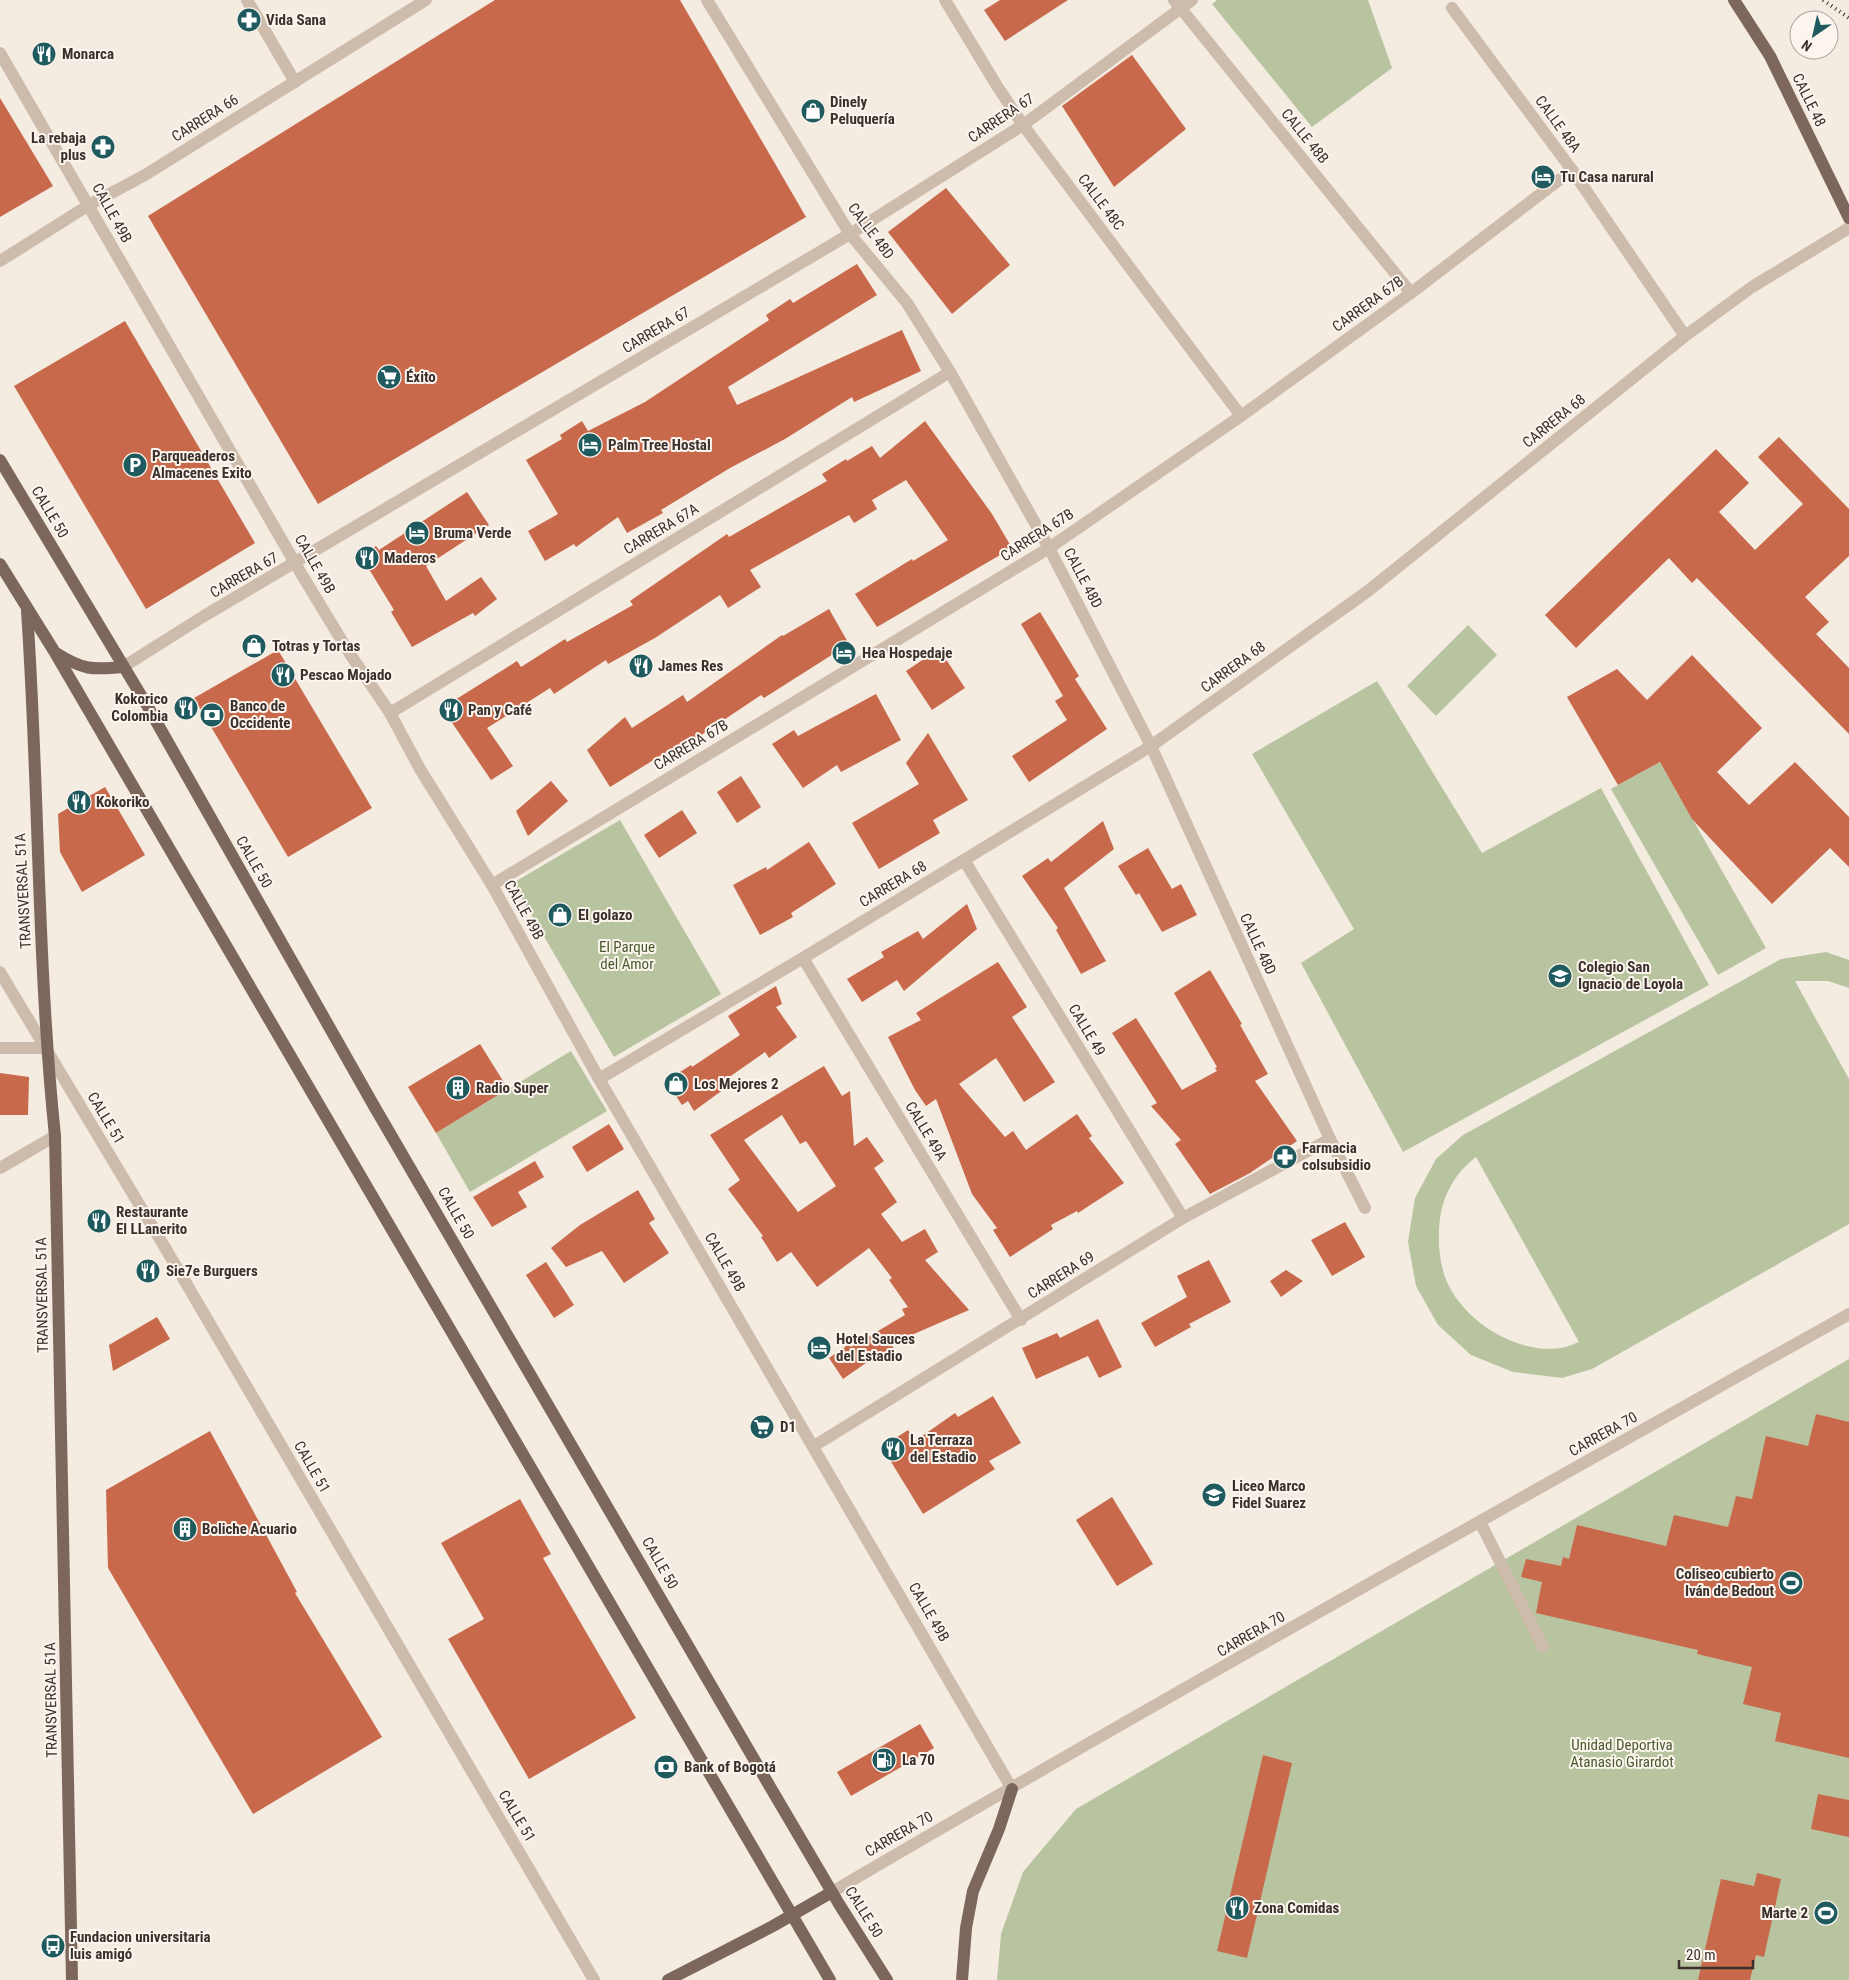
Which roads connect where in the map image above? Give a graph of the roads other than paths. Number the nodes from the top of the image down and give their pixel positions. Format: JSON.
{"nodes":[{"id":1,"x":247,"y":0,"type":"edge"},
{"id":2,"x":426,"y":0,"type":"edge"},
{"id":3,"x":707,"y":0,"type":"edge"},
{"id":4,"x":945,"y":0,"type":"edge"},
{"id":5,"x":1192,"y":0,"type":"edge"},
{"id":6,"x":1734,"y":0,"type":"edge"},
{"id":7,"x":1177,"y":4,"type":"edge"},
{"id":8,"x":1452,"y":8,"type":"dead end"},
{"id":9,"x":0,"y":53,"type":"edge"},
{"id":10,"x":295,"y":82,"type":"junction"},
{"id":11,"x":1023,"y":125,"type":"junction"},
{"id":12,"x":1572,"y":170,"type":"junction"},
{"id":13,"x":89,"y":204,"type":"junction"},
{"id":14,"x":1849,"y":218,"type":"edge"},
{"id":15,"x":1849,"y":228,"type":"edge"},
{"id":16,"x":850,"y":234,"type":"junction"},
{"id":17,"x":0,"y":261,"type":"edge"},
{"id":18,"x":1411,"y":293,"type":"junction"},
{"id":19,"x":1685,"y":336,"type":"junction"},
{"id":20,"x":950,"y":372,"type":"junction"},
{"id":21,"x":1241,"y":416,"type":"junction"},
{"id":22,"x":0,"y":460,"type":"edge"},
{"id":23,"x":1049,"y":548,"type":"junction"},
{"id":24,"x":297,"y":563,"type":"junction"},
{"id":25,"x":0,"y":564,"type":"edge"},
{"id":26,"x":27,"y":610,"type":"junction"},
{"id":27,"x":54,"y":651,"type":"junction"},
{"id":28,"x":123,"y":667,"type":"junction"},
{"id":29,"x":390,"y":713,"type":"junction"},
{"id":30,"x":1151,"y":746,"type":"junction"},
{"id":31,"x":964,"y":860,"type":"junction"},
{"id":32,"x":492,"y":885,"type":"junction"},
{"id":33,"x":803,"y":958,"type":"junction"},
{"id":34,"x":0,"y":972,"type":"edge"},
{"id":35,"x":0,"y":1048,"type":"edge"},
{"id":36,"x":46,"y":1048,"type":"junction"},
{"id":37,"x":599,"y":1079,"type":"junction"},
{"id":38,"x":55,"y":1136,"type":"junction"},
{"id":39,"x":1330,"y":1139,"type":"junction"},
{"id":40,"x":0,"y":1168,"type":"edge"},
{"id":41,"x":1365,"y":1208,"type":"dead end"},
{"id":42,"x":1182,"y":1218,"type":"junction"},
{"id":43,"x":1849,"y":1314,"type":"edge"},
{"id":44,"x":1020,"y":1320,"type":"junction"},
{"id":45,"x":814,"y":1446,"type":"junction"},
{"id":46,"x":1480,"y":1522,"type":"junction"},
{"id":47,"x":1543,"y":1647,"type":"dead end"},
{"id":48,"x":1012,"y":1789,"type":"junction"},
{"id":49,"x":832,"y":1892,"type":"junction"},
{"id":50,"x":791,"y":1916,"type":"junction"},
{"id":51,"x":72,"y":1980,"type":"edge"},
{"id":52,"x":594,"y":1980,"type":"edge"},
{"id":53,"x":668,"y":1980,"type":"edge"},
{"id":54,"x":830,"y":1980,"type":"edge"},
{"id":55,"x":887,"y":1980,"type":"edge"},
{"id":56,"x":962,"y":1980,"type":"edge"}],
"edges":[{"from":1,"to":10,"type":"street"},
{"from":2,"to":10,"type":"street","name":"CARRERA 66"},
{"from":3,"to":16,"type":"street","name":"CALLE 48D"},
{"from":4,"to":11,"type":"street","name":"CALLE 48C"},
{"from":5,"to":7,"type":"street","name":"CARRERA 67"},
{"from":6,"to":14,"type":"main road","name":"CALLE 48"},
{"from":7,"to":11,"type":"street","name":"CARRERA 67"},
{"from":7,"to":18,"type":"street","name":"CALLE 48B"},
{"from":8,"to":12,"type":"street","name":"CALLE 48A"},
{"from":9,"to":13,"type":"street","name":"CALLE 49B"},
{"from":10,"to":13,"type":"street","name":"CARRERA 66"},
{"from":11,"to":16,"type":"street","name":"CARRERA 67"},
{"from":11,"to":21,"type":"street","name":"CALLE 48C"},
{"from":12,"to":18,"type":"street","name":"CARRERA 67B"},
{"from":12,"to":19,"type":"street","name":"CALLE 48A"},
{"from":13,"to":17,"type":"street","name":"CARRERA 66"},
{"from":13,"to":24,"type":"street","name":"CALLE 49B"},
{"from":15,"to":19,"type":"street","name":"CARRERA 68"},
{"from":16,"to":20,"type":"street","name":"CALLE 48D"},
{"from":16,"to":24,"type":"street","name":"CARRERA 67"},
{"from":18,"to":21,"type":"street","name":"CARRERA 67B"},
{"from":19,"to":30,"type":"street","name":"CARRERA 68"},
{"from":20,"to":23,"type":"street","name":"CALLE 48D"},
{"from":20,"to":29,"type":"street","name":"CARRERA 67A"},
{"from":21,"to":23,"type":"street","name":"CARRERA 67B"},
{"from":22,"to":28,"type":"main road","name":"CALLE 50"},
{"from":23,"to":30,"type":"street","name":"CALLE 48D"},
{"from":23,"to":32,"type":"street","name":"CARRERA 67B"},
{"from":24,"to":28,"type":"street","name":"CARRERA 67"},
{"from":24,"to":29,"type":"street","name":"CALLE 49B"},
{"from":25,"to":26,"type":"main road"},
{"from":26,"to":27,"type":"main road"},
{"from":26,"to":36,"type":"main road","name":"TRANSVERSAL 51A"},
{"from":27,"to":28,"type":"main road"},
{"from":27,"to":50,"type":"main road"},
{"from":28,"to":49,"type":"main road","name":"CALLE 50"},
{"from":29,"to":32,"type":"street","name":"CALLE 49B"},
{"from":30,"to":31,"type":"street","name":"CARRERA 68"},
{"from":30,"to":39,"type":"street","name":"CALLE 48D"},
{"from":31,"to":33,"type":"street","name":"CARRERA 68"},
{"from":31,"to":42,"type":"street","name":"CALLE 49"},
{"from":32,"to":37,"type":"street","name":"CALLE 49B"},
{"from":33,"to":37,"type":"street","name":"CARRERA 68"},
{"from":33,"to":44,"type":"street","name":"CALLE 49A"},
{"from":34,"to":36,"type":"street","name":"CALLE 51"},
{"from":35,"to":36,"type":"street"},
{"from":36,"to":38,"type":"main road","name":"TRANSVERSAL 51A"},
{"from":36,"to":52,"type":"street","name":"CALLE 51"},
{"from":37,"to":45,"type":"street","name":"CALLE 49B"},
{"from":38,"to":40,"type":"street"},
{"from":38,"to":51,"type":"main road","name":"TRANSVERSAL 51A"},
{"from":39,"to":41,"type":"street","name":"CALLE 48D"},
{"from":39,"to":42,"type":"street","name":"CARRERA 69"},
{"from":42,"to":44,"type":"street","name":"CARRERA 69"},
{"from":43,"to":46,"type":"street","name":"CARRERA 70"},
{"from":44,"to":45,"type":"street","name":"CARRERA 69"},
{"from":45,"to":48,"type":"street","name":"CALLE 49B"},
{"from":46,"to":47,"type":"street"},
{"from":46,"to":48,"type":"street","name":"CARRERA 70"},
{"from":48,"to":49,"type":"street","name":"CARRERA 70"},
{"from":48,"to":56,"type":"main road"},
{"from":49,"to":50,"type":"main road","name":"CARRERA 70"},
{"from":49,"to":55,"type":"main road","name":"CALLE 50"},
{"from":50,"to":53,"type":"main road","name":"CARRERA 70"},
{"from":50,"to":54,"type":"main road"}]}
